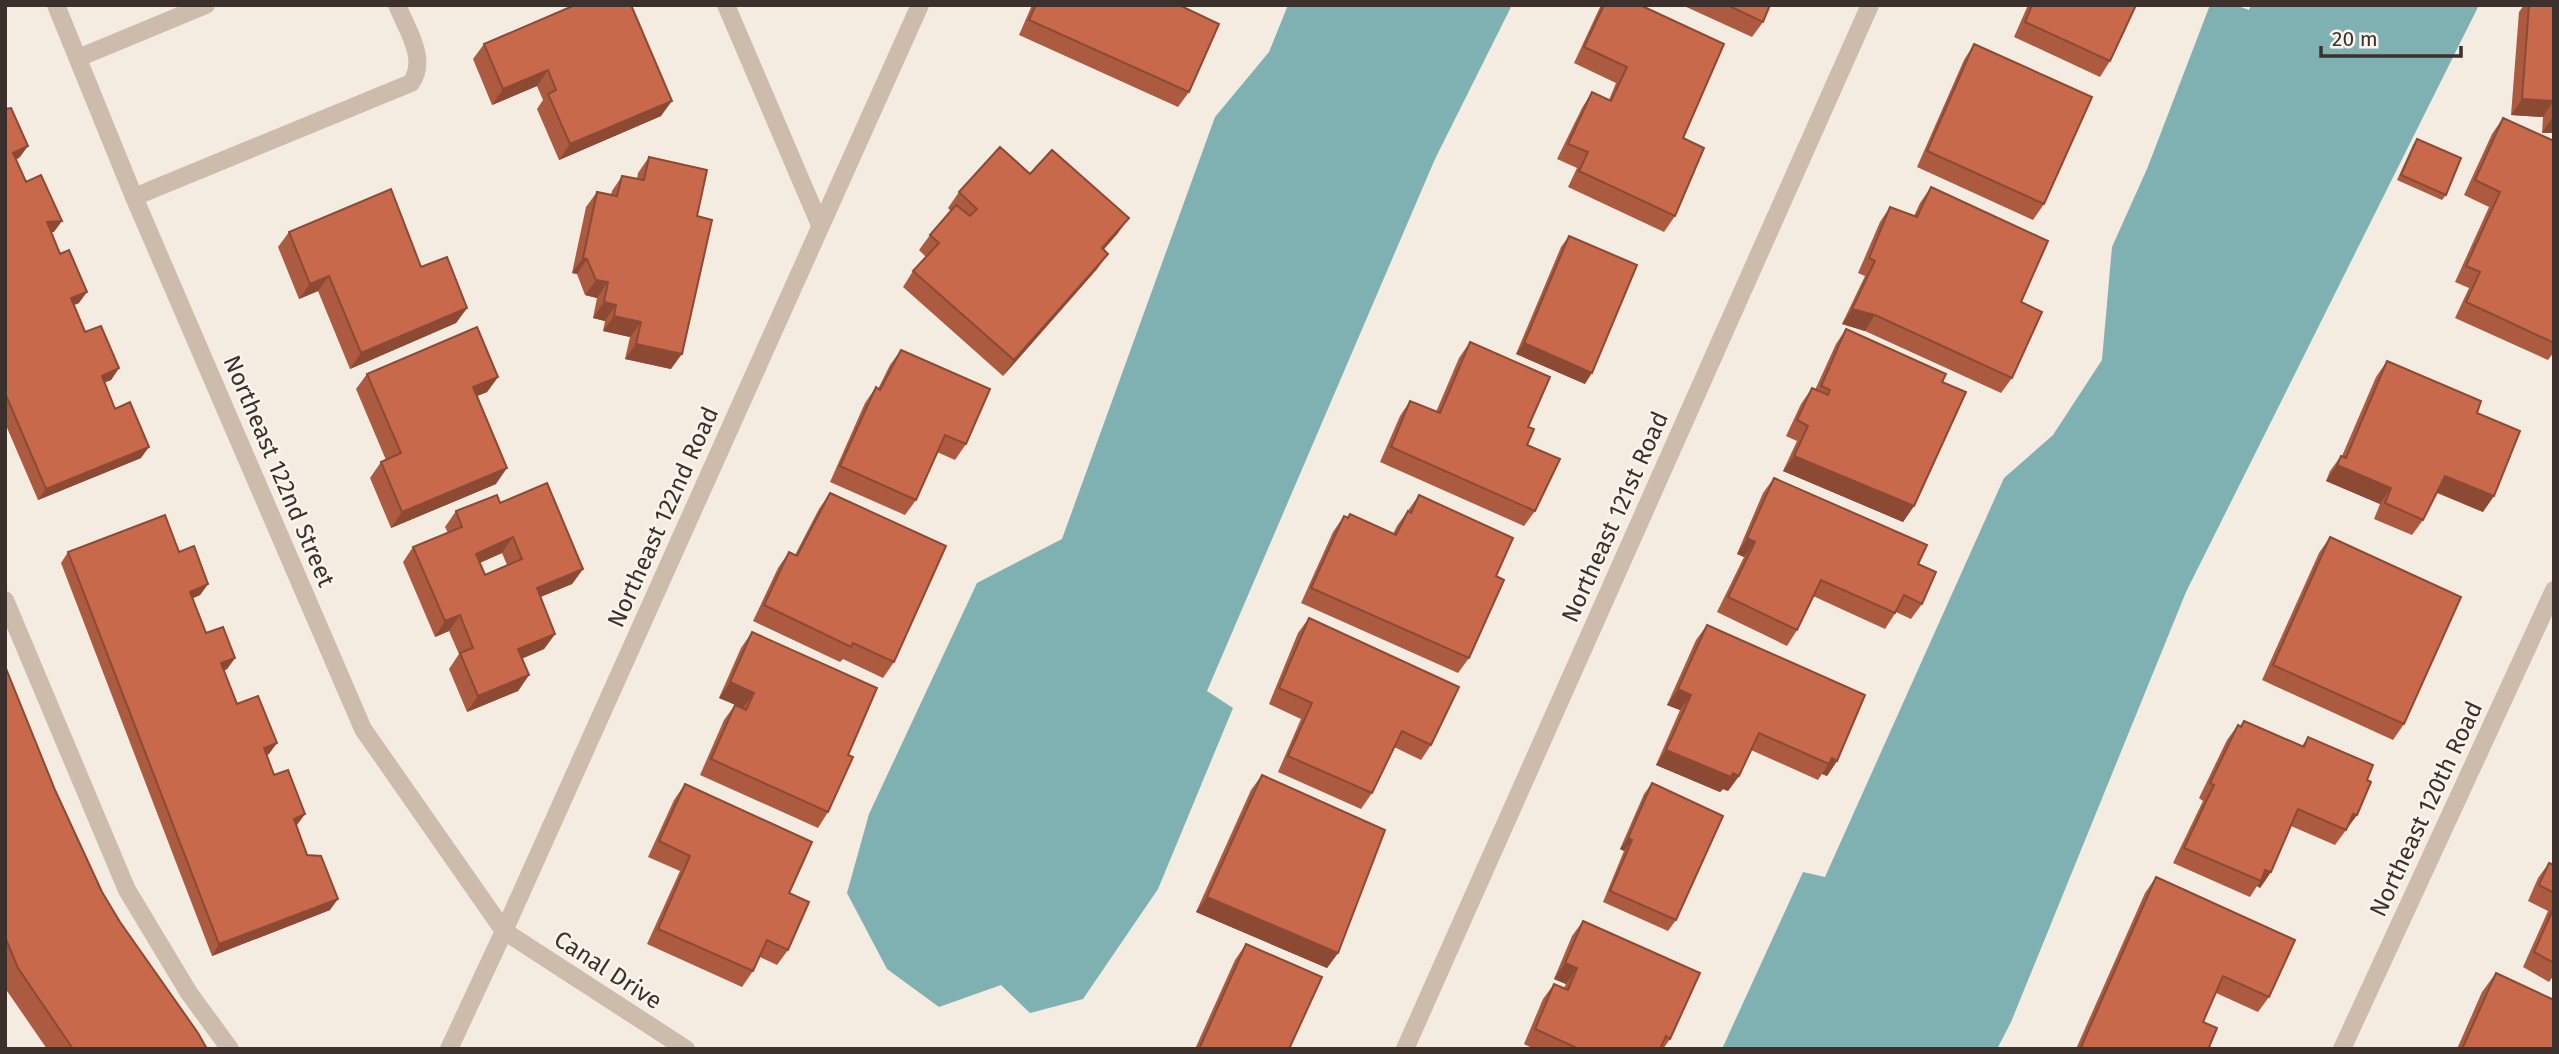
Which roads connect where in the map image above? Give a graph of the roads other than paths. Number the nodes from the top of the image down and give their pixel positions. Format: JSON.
{"nodes":[{"id":1,"x":56,"y":5,"type":"edge"},
{"id":2,"x":206,"y":5,"type":"edge"},
{"id":3,"x":397,"y":5,"type":"edge"},
{"id":4,"x":726,"y":5,"type":"edge"},
{"id":5,"x":920,"y":5,"type":"edge"},
{"id":6,"x":1870,"y":5,"type":"edge"},
{"id":7,"x":78,"y":58,"type":"junction"},
{"id":8,"x":134,"y":197,"type":"junction"},
{"id":9,"x":820,"y":225,"type":"junction"},
{"id":10,"x":2554,"y":590,"type":"edge"},
{"id":11,"x":5,"y":600,"type":"edge"},
{"id":12,"x":504,"y":931,"type":"junction"},
{"id":13,"x":229,"y":1049,"type":"edge"},
{"id":14,"x":449,"y":1049,"type":"edge"},
{"id":15,"x":685,"y":1049,"type":"edge"},
{"id":16,"x":1405,"y":1049,"type":"edge"},
{"id":17,"x":2342,"y":1049,"type":"edge"}],
"edges":[{"from":1,"to":7,"type":"street","name":"Northeast 122nd Street"},
{"from":2,"to":7,"type":"street"},
{"from":3,"to":8,"type":"street"},
{"from":4,"to":9,"type":"street"},
{"from":5,"to":9,"type":"street","name":"Northeast 122nd Road"},
{"from":6,"to":16,"type":"street","name":"Northeast 121st Road"},
{"from":7,"to":8,"type":"street","name":"Northeast 122nd Street"},
{"from":8,"to":12,"type":"street","name":"Northeast 122nd Street"},
{"from":9,"to":12,"type":"street","name":"Northeast 122nd Road"},
{"from":10,"to":17,"type":"street","name":"Northeast 120th Road"},
{"from":11,"to":13,"type":"street"},
{"from":12,"to":14,"type":"street","name":"Northeast 122nd Road"},
{"from":12,"to":15,"type":"street","name":"Canal Drive"}]}
